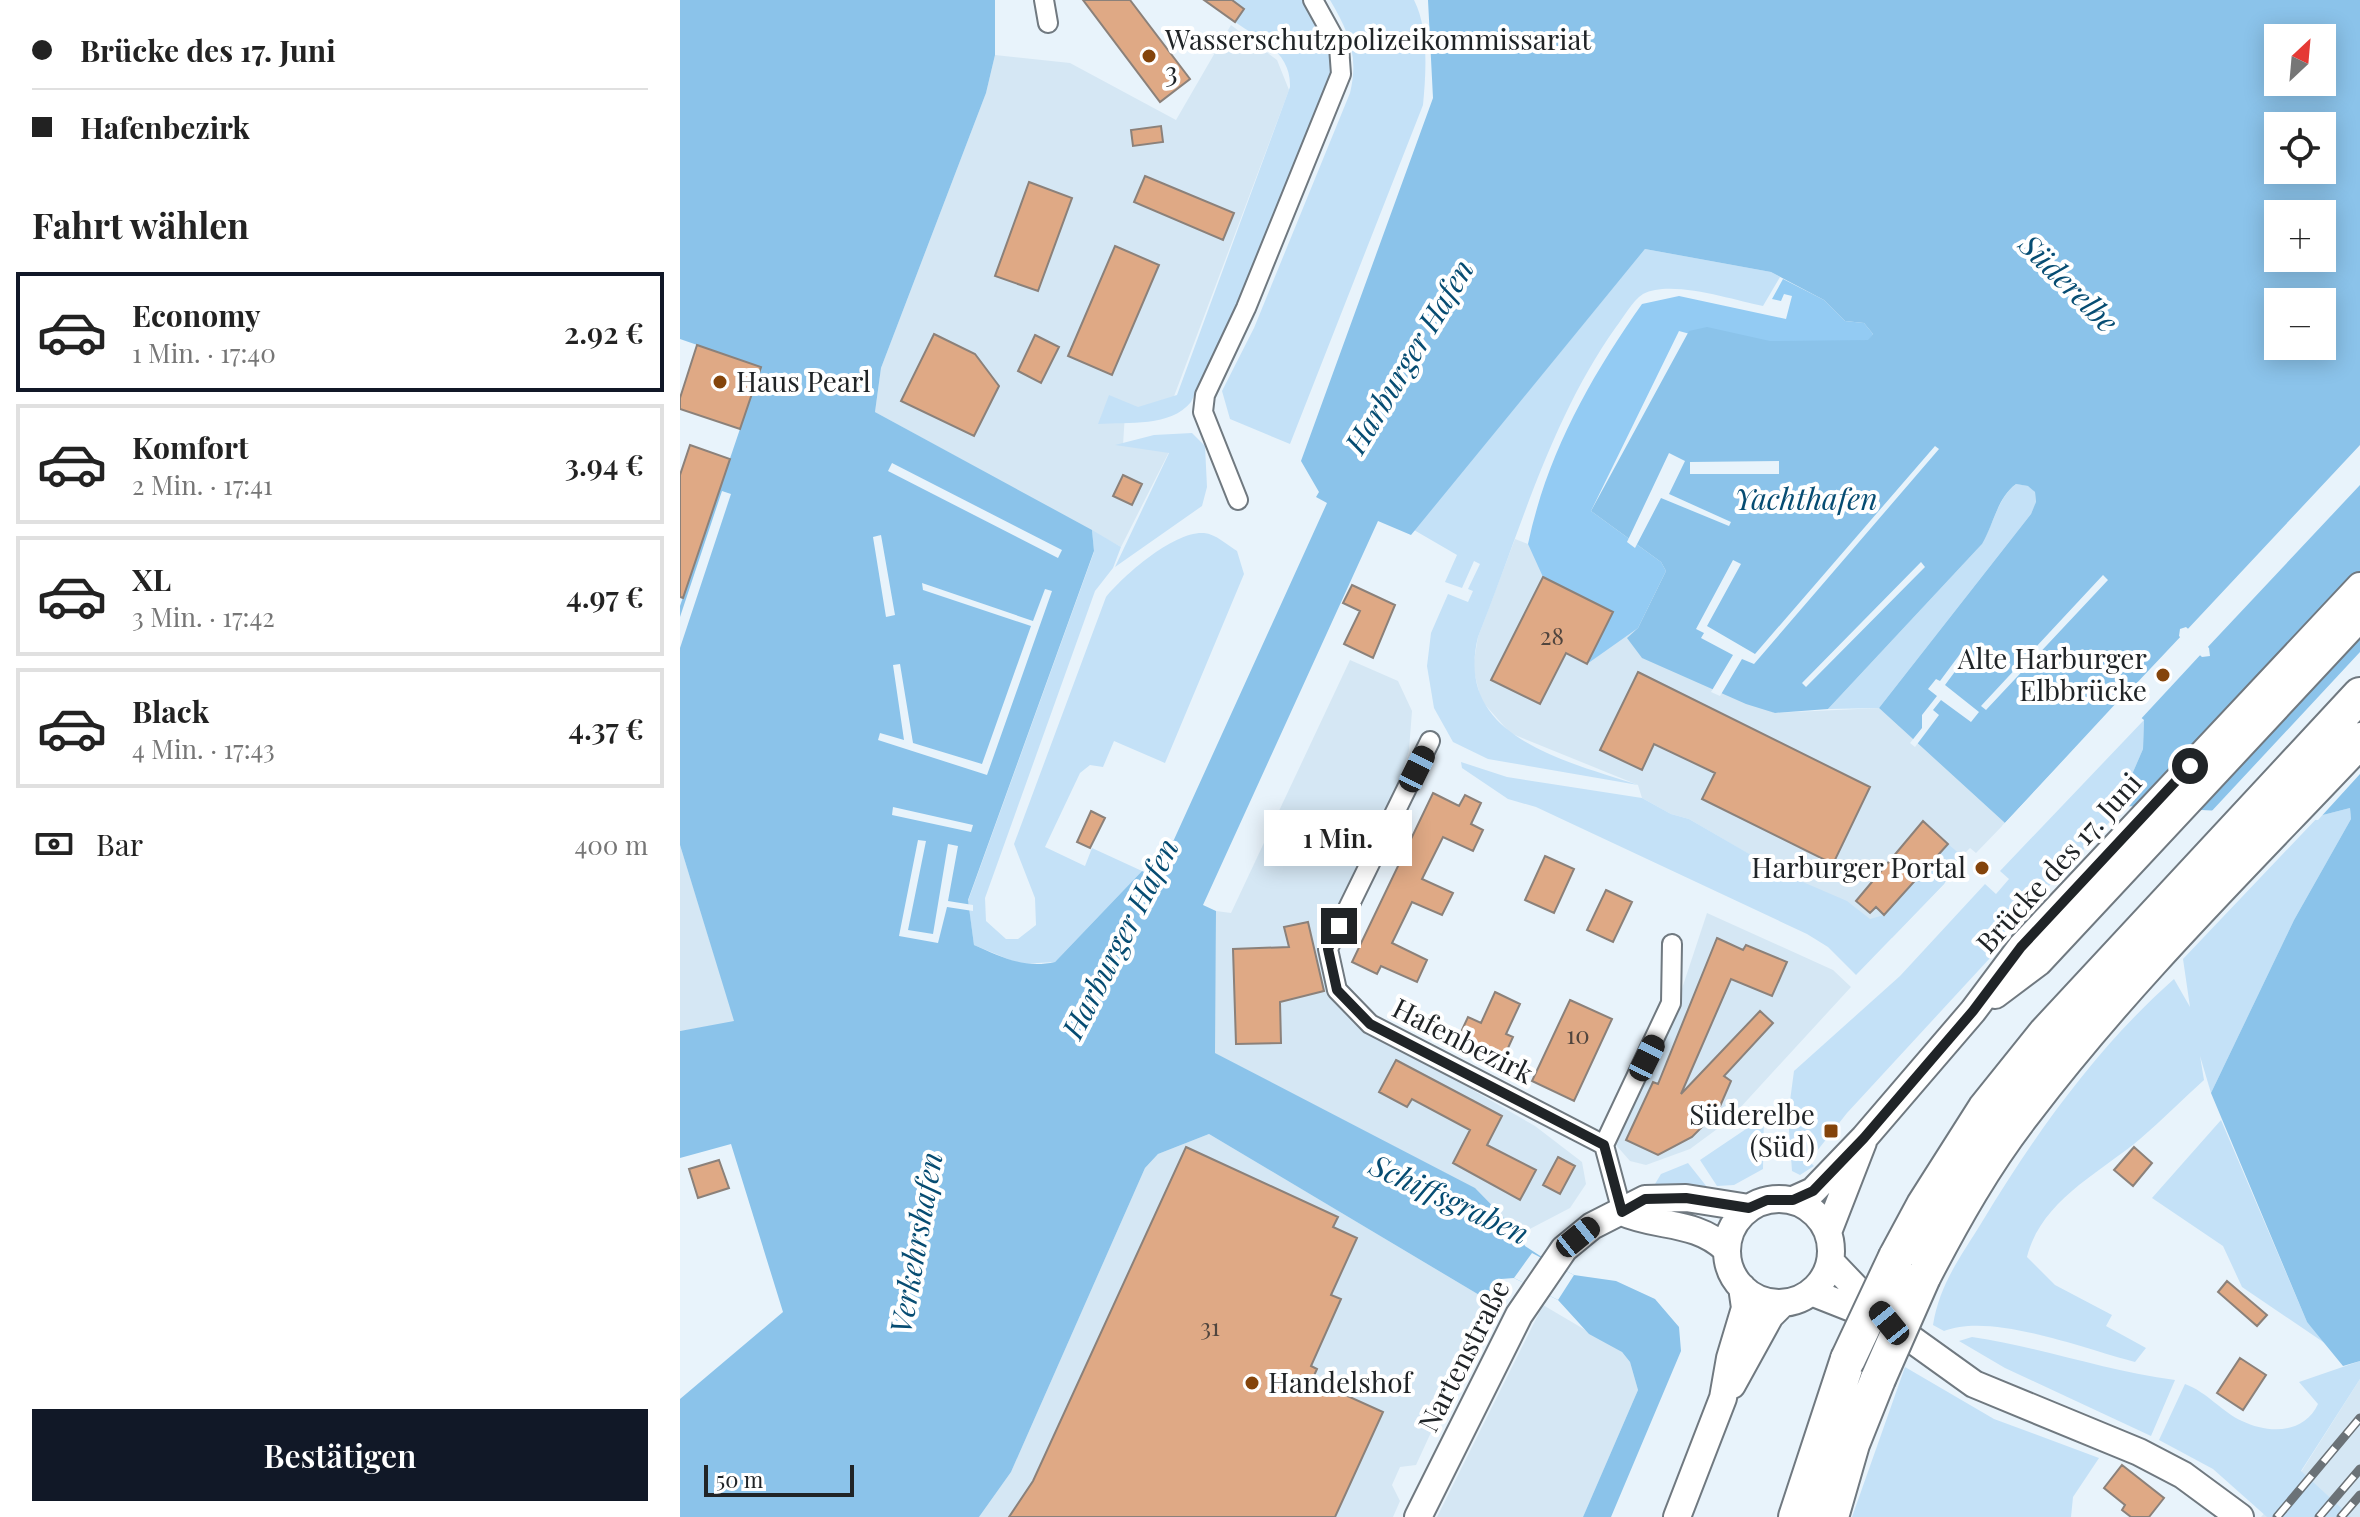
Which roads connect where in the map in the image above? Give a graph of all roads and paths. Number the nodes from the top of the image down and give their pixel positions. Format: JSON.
{"nodes":[{"id":1,"x":1044,"y":0,"type":"edge"},
{"id":2,"x":1313,"y":0,"type":"edge"},
{"id":3,"x":1048,"y":23,"type":"dead end"},
{"id":4,"x":1238,"y":500,"type":"dead end"},
{"id":5,"x":2360,"y":586,"type":"edge"},
{"id":6,"x":2360,"y":618,"type":"edge"},
{"id":7,"x":2360,"y":695,"type":"edge"},
{"id":8,"x":2360,"y":740,"type":"edge"},
{"id":9,"x":1430,"y":741,"type":"dead end"},
{"id":10,"x":1672,"y":944,"type":"dead end"},
{"id":11,"x":2030,"y":954,"type":"junction"},
{"id":12,"x":2116,"y":978,"type":"junction"},
{"id":13,"x":1864,"y":1138,"type":"junction"},
{"id":14,"x":1604,"y":1145,"type":"junction"},
{"id":15,"x":1793,"y":1200,"type":"junction"},
{"id":16,"x":1749,"y":1208,"type":"junction"},
{"id":17,"x":1622,"y":1212,"type":"junction"},
{"id":18,"x":1828,"y":1232,"type":"junction"},
{"id":19,"x":1726,"y":1249,"type":"junction"},
{"id":20,"x":1830,"y":1261,"type":"junction"},
{"id":21,"x":1742,"y":1287,"type":"junction"},
{"id":22,"x":1811,"y":1292,"type":"junction"},
{"id":23,"x":1783,"y":1303,"type":"junction"},
{"id":24,"x":1889,"y":1323,"type":"junction"},
{"id":25,"x":1723,"y":1398,"type":"junction"},
{"id":26,"x":1418,"y":1517,"type":"edge"},
{"id":27,"x":1677,"y":1517,"type":"edge"},
{"id":28,"x":1796,"y":1517,"type":"edge"},
{"id":29,"x":1831,"y":1517,"type":"edge"},
{"id":30,"x":2240,"y":1517,"type":"edge"}],
"edges":[{"from":1,"to":3,"type":"street"},
{"from":2,"to":4,"type":"street"},
{"from":5,"to":11,"type":"main road","name":"Brücke des 17. Juni"},
{"from":6,"to":11,"type":"main road","name":"Brücke des 17. Juni"},
{"from":7,"to":12,"type":"highway"},
{"from":8,"to":12,"type":"highway"},
{"from":9,"to":14,"type":"street","name":"Hafenbezirk"},
{"from":10,"to":14,"type":"street"},
{"from":11,"to":13,"type":"main road","name":"Brücke des 17. Juni"},
{"from":12,"to":28,"type":"highway","bridge":true},
{"from":12,"to":29,"type":"highway","bridge":true},
{"from":13,"to":15,"type":"main road","name":"Brücke des 17. Juni"},
{"from":13,"to":18,"type":"main road","name":"Brücke des 17. Juni"},
{"from":14,"to":17,"type":"street"},
{"from":15,"to":16,"type":"main road"},
{"from":15,"to":18,"type":"main road"},
{"from":16,"to":17,"type":"main road","name":"Nartenstraße"},
{"from":16,"to":19,"type":"main road"},
{"from":17,"to":19,"type":"main road"},
{"from":17,"to":26,"type":"main road","name":"Nartenstraße"},
{"from":18,"to":20,"type":"main road"},
{"from":19,"to":21,"type":"main road"},
{"from":20,"to":22,"type":"main road"},
{"from":20,"to":24,"type":"main road"},
{"from":21,"to":23,"type":"main road"},
{"from":21,"to":25,"type":"main road"},
{"from":22,"to":23,"type":"main road"},
{"from":22,"to":24,"type":"main road"},
{"from":23,"to":25,"type":"main road"},
{"from":24,"to":30,"type":"main road"},
{"from":25,"to":27,"type":"main road"}]}
